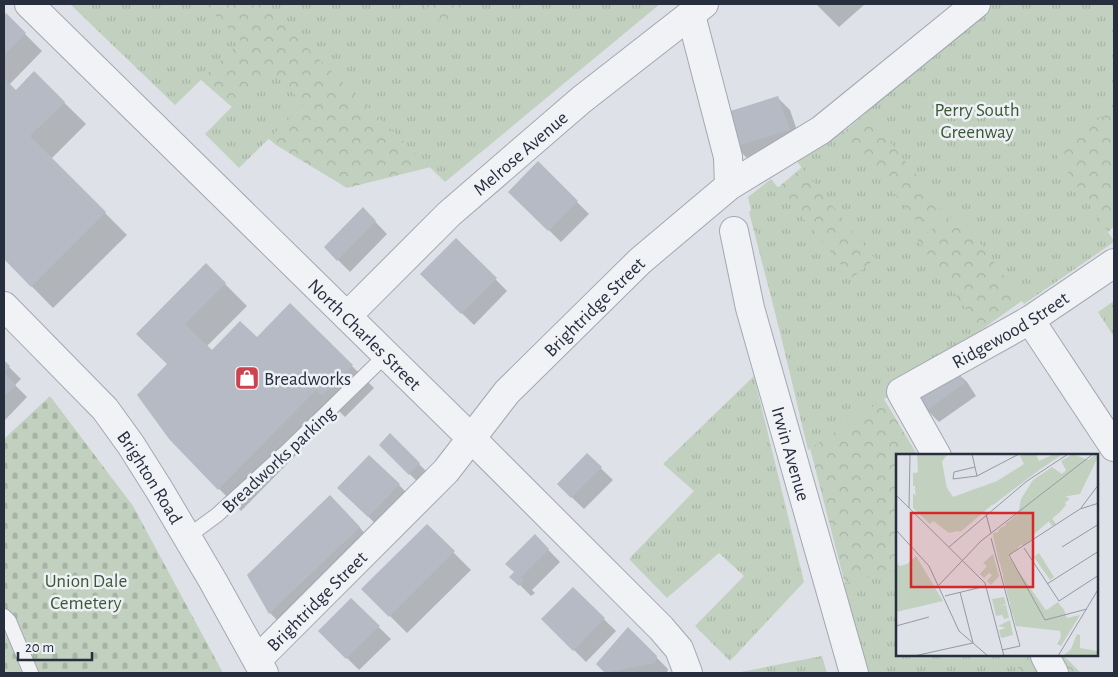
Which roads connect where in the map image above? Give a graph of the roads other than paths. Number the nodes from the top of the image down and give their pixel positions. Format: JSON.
{"nodes":[{"id":1,"x":29,"y":4,"type":"edge"},
{"id":2,"x":976,"y":4,"type":"edge"},
{"id":3,"x":697,"y":9,"type":"edge"},
{"id":4,"x":729,"y":186,"type":"junction"},
{"id":5,"x":734,"y":231,"type":"dead end"},
{"id":6,"x":1114,"y":262,"type":"edge"},
{"id":7,"x":4,"y":306,"type":"edge"},
{"id":8,"x":347,"y":316,"type":"junction"},
{"id":9,"x":1030,"y":320,"type":"junction"},
{"id":10,"x":386,"y":355,"type":"junction"},
{"id":11,"x":471,"y":438,"type":"junction"},
{"id":12,"x":1114,"y":447,"type":"edge"},
{"id":13,"x":936,"y":454,"type":"edge"},
{"id":14,"x":187,"y":537,"type":"junction"},
{"id":15,"x":4,"y":616,"type":"edge"},
{"id":16,"x":1046,"y":657,"type":"edge"},
{"id":17,"x":260,"y":666,"type":"edge"},
{"id":18,"x":682,"y":672,"type":"edge"},
{"id":19,"x":31,"y":673,"type":"edge"},
{"id":20,"x":854,"y":673,"type":"edge"},
{"id":21,"x":1054,"y":673,"type":"edge"}],
"edges":[{"from":1,"to":8,"type":"street","name":"North Charles Street"},
{"from":2,"to":4,"type":"street","name":"Brightridge Street"},
{"from":3,"to":4,"type":"street"},
{"from":3,"to":8,"type":"street","name":"Melrose Avenue"},
{"from":4,"to":11,"type":"street","name":"Brightridge Street"},
{"from":5,"to":20,"type":"street","name":"Irwin Avenue"},
{"from":6,"to":9,"type":"street","name":"Ridgewood Street"},
{"from":7,"to":14,"type":"street","name":"Brighton Road"},
{"from":8,"to":10,"type":"street","name":"North Charles Street"},
{"from":9,"to":12,"type":"street"},
{"from":9,"to":13,"type":"street","name":"Ridgewood Street"},
{"from":10,"to":11,"type":"street","name":"North Charles Street"},
{"from":10,"to":14,"type":"lane","name":"Breadworks parking"},
{"from":11,"to":17,"type":"street","name":"Brightridge Street"},
{"from":11,"to":18,"type":"street","name":"North Charles Street"},
{"from":14,"to":17,"type":"street","name":"Brighton Road"},
{"from":15,"to":19,"type":"lane"},
{"from":16,"to":21,"type":"street"}]}
